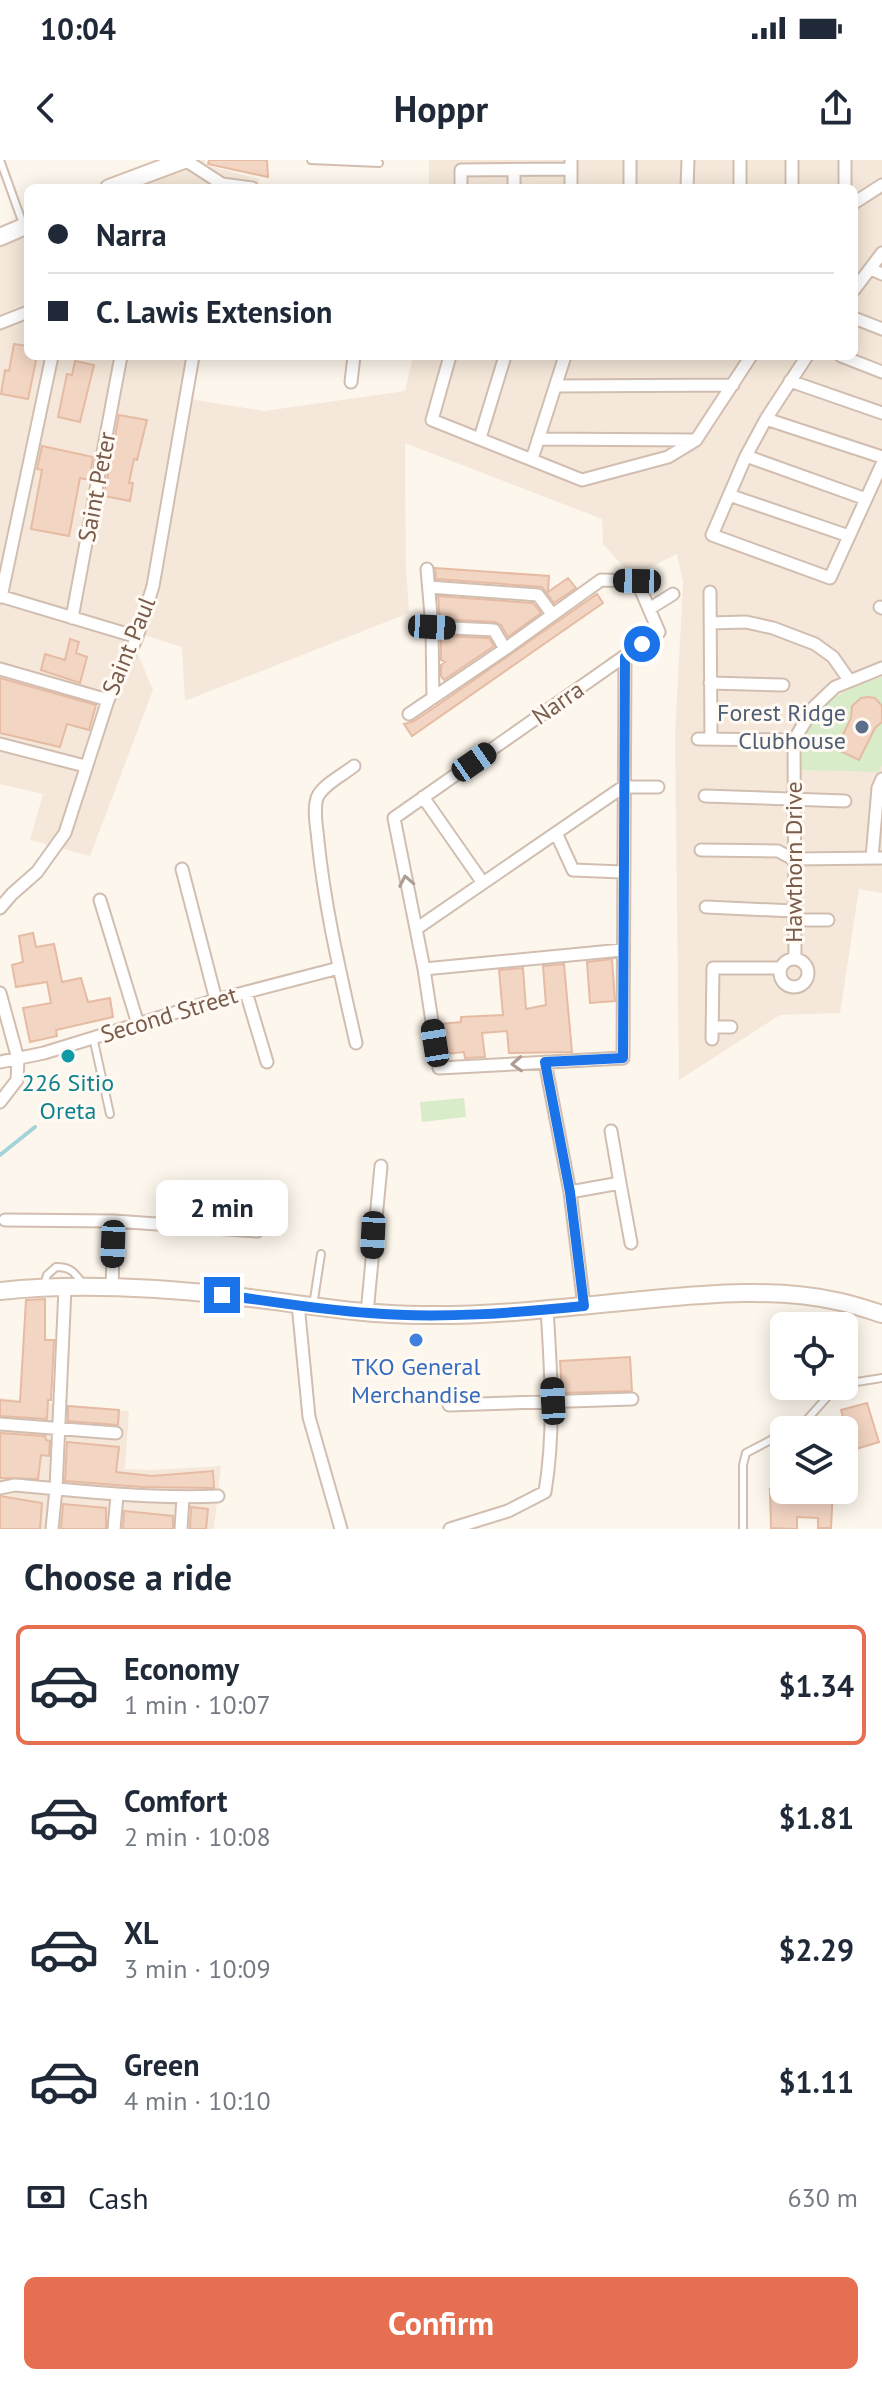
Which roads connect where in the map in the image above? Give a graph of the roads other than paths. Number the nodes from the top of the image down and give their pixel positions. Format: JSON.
{"nodes":[{"id":1,"x":0,"y":160,"type":"edge"},
{"id":2,"x":185,"y":160,"type":"edge"},
{"id":3,"x":311,"y":160,"type":"edge"},
{"id":4,"x":630,"y":160,"type":"edge"},
{"id":5,"x":688,"y":160,"type":"edge"},
{"id":6,"x":740,"y":160,"type":"edge"},
{"id":7,"x":792,"y":160,"type":"edge"},
{"id":8,"x":845,"y":160,"type":"edge"},
{"id":9,"x":379,"y":163,"type":"dead end"},
{"id":10,"x":571,"y":165,"type":"edge"},
{"id":11,"x":514,"y":170,"type":"junction"},
{"id":12,"x":120,"y":184,"type":"edge"},
{"id":13,"x":219,"y":184,"type":"edge"},
{"id":14,"x":461,"y":184,"type":"edge"},
{"id":15,"x":514,"y":184,"type":"edge"},
{"id":16,"x":630,"y":184,"type":"edge"},
{"id":17,"x":687,"y":184,"type":"edge"},
{"id":18,"x":740,"y":184,"type":"edge"},
{"id":19,"x":792,"y":184,"type":"edge"},
{"id":20,"x":845,"y":184,"type":"edge"},
{"id":21,"x":882,"y":185,"type":"edge"},
{"id":22,"x":858,"y":200,"type":"edge"},
{"id":23,"x":24,"y":221,"type":"edge"},
{"id":24,"x":24,"y":227,"type":"edge"},
{"id":25,"x":0,"y":237,"type":"edge"},
{"id":26,"x":882,"y":253,"type":"edge"},
{"id":27,"x":876,"y":272,"type":"edge"},
{"id":28,"x":858,"y":287,"type":"edge"},
{"id":29,"x":24,"y":314,"type":"edge"},
{"id":30,"x":858,"y":320,"type":"edge"},
{"id":31,"x":0,"y":323,"type":"edge"},
{"id":32,"x":882,"y":329,"type":"edge"},
{"id":33,"x":51,"y":360,"type":"edge"},
{"id":34,"x":120,"y":360,"type":"edge"},
{"id":35,"x":192,"y":360,"type":"edge"},
{"id":36,"x":354,"y":360,"type":"edge"},
{"id":37,"x":449,"y":360,"type":"edge"},
{"id":38,"x":504,"y":360,"type":"edge"},
{"id":39,"x":564,"y":360,"type":"edge"},
{"id":40,"x":749,"y":360,"type":"edge"},
{"id":41,"x":804,"y":360,"type":"edge"},
{"id":42,"x":851,"y":360,"type":"edge"},
{"id":43,"x":882,"y":372,"type":"edge"},
{"id":44,"x":790,"y":381,"type":"junction"},
{"id":45,"x":351,"y":382,"type":"dead end"},
{"id":46,"x":733,"y":385,"type":"junction"},
{"id":47,"x":556,"y":386,"type":"junction"},
{"id":48,"x":882,"y":413,"type":"edge"},
{"id":49,"x":766,"y":419,"type":"junction"},
{"id":50,"x":480,"y":438,"type":"junction"},
{"id":51,"x":538,"y":439,"type":"junction"},
{"id":52,"x":696,"y":440,"type":"junction"},
{"id":53,"x":746,"y":456,"type":"junction"},
{"id":54,"x":882,"y":457,"type":"edge"},
{"id":55,"x":532,"y":459,"type":"junction"},
{"id":56,"x":882,"y":464,"type":"edge"},
{"id":57,"x":729,"y":495,"type":"junction"},
{"id":58,"x":866,"y":499,"type":"junction"},
{"id":59,"x":849,"y":536,"type":"junction"},
{"id":60,"x":427,"y":569,"type":"dead end"},
{"id":61,"x":429,"y":587,"type":"junction"},
{"id":62,"x":710,"y":592,"type":"dead end"},
{"id":63,"x":673,"y":594,"type":"dead end"},
{"id":64,"x":0,"y":596,"type":"edge"},
{"id":65,"x":649,"y":609,"type":"junction"},
{"id":66,"x":552,"y":614,"type":"junction"},
{"id":67,"x":72,"y":618,"type":"junction"},
{"id":68,"x":710,"y":623,"type":"junction"},
{"id":69,"x":432,"y":627,"type":"junction"},
{"id":70,"x":137,"y":637,"type":"junction"},
{"id":71,"x":505,"y":649,"type":"junction"},
{"id":72,"x":625,"y":657,"type":"junction"},
{"id":73,"x":882,"y":668,"type":"edge"},
{"id":74,"x":0,"y":669,"type":"edge"},
{"id":75,"x":849,"y":680,"type":"junction"},
{"id":76,"x":710,"y":683,"type":"junction"},
{"id":77,"x":783,"y":685,"type":"dead end"},
{"id":78,"x":433,"y":698,"type":"junction"},
{"id":79,"x":108,"y":700,"type":"junction"},
{"id":80,"x":409,"y":714,"type":"dead end"},
{"id":81,"x":794,"y":740,"type":"junction"},
{"id":82,"x":0,"y":744,"type":"edge"},
{"id":83,"x":85,"y":766,"type":"junction"},
{"id":84,"x":354,"y":766,"type":"dead end"},
{"id":85,"x":882,"y":779,"type":"edge"},
{"id":86,"x":623,"y":787,"type":"junction"},
{"id":87,"x":658,"y":787,"type":"dead end"},
{"id":88,"x":705,"y":796,"type":"dead end"},
{"id":89,"x":423,"y":797,"type":"junction"},
{"id":90,"x":794,"y":799,"type":"junction"},
{"id":91,"x":845,"y":801,"type":"dead end"},
{"id":92,"x":556,"y":833,"type":"junction"},
{"id":93,"x":701,"y":850,"type":"dead end"},
{"id":94,"x":877,"y":858,"type":"edge"},
{"id":95,"x":793,"y":859,"type":"junction"},
{"id":96,"x":182,"y":869,"type":"dead end"},
{"id":97,"x":622,"y":872,"type":"junction"},
{"id":98,"x":483,"y":883,"type":"junction"},
{"id":99,"x":100,"y":900,"type":"dead end"},
{"id":100,"x":706,"y":907,"type":"dead end"},
{"id":101,"x":0,"y":908,"type":"edge"},
{"id":102,"x":794,"y":916,"type":"junction"},
{"id":103,"x":828,"y":920,"type":"dead end"},
{"id":104,"x":416,"y":929,"type":"junction"},
{"id":105,"x":622,"y":950,"type":"junction"},
{"id":106,"x":795,"y":959,"type":"junction"},
{"id":107,"x":339,"y":968,"type":"junction"},
{"id":108,"x":781,"y":968,"type":"junction"},
{"id":109,"x":424,"y":969,"type":"junction"},
{"id":110,"x":246,"y":992,"type":"junction"},
{"id":111,"x":0,"y":993,"type":"edge"},
{"id":112,"x":216,"y":1000,"type":"junction"},
{"id":113,"x":138,"y":1024,"type":"junction"},
{"id":114,"x":731,"y":1027,"type":"dead end"},
{"id":115,"x":93,"y":1037,"type":"junction"},
{"id":116,"x":356,"y":1043,"type":"dead end"},
{"id":117,"x":18,"y":1059,"type":"junction"},
{"id":118,"x":0,"y":1062,"type":"edge"},
{"id":119,"x":267,"y":1062,"type":"dead end"},
{"id":120,"x":545,"y":1062,"type":"junction"},
{"id":121,"x":0,"y":1102,"type":"edge"},
{"id":122,"x":110,"y":1114,"type":"dead end"},
{"id":123,"x":611,"y":1131,"type":"dead end"},
{"id":124,"x":381,"y":1166,"type":"dead end"},
{"id":125,"x":620,"y":1183,"type":"junction"},
{"id":126,"x":570,"y":1192,"type":"junction"},
{"id":127,"x":5,"y":1220,"type":"dead end"},
{"id":128,"x":114,"y":1221,"type":"junction"},
{"id":129,"x":257,"y":1231,"type":"dead end"},
{"id":130,"x":631,"y":1243,"type":"dead end"},
{"id":131,"x":321,"y":1254,"type":"dead end"},
{"id":132,"x":43,"y":1288,"type":"junction"},
{"id":133,"x":65,"y":1288,"type":"junction"},
{"id":134,"x":85,"y":1288,"type":"junction"},
{"id":135,"x":112,"y":1288,"type":"junction"},
{"id":136,"x":0,"y":1291,"type":"edge"},
{"id":137,"x":306,"y":1305,"type":"junction"},
{"id":138,"x":584,"y":1306,"type":"junction"},
{"id":139,"x":547,"y":1309,"type":"junction"},
{"id":140,"x":367,"y":1313,"type":"junction"},
{"id":141,"x":882,"y":1314,"type":"edge"},
{"id":142,"x":882,"y":1378,"type":"edge"},
{"id":143,"x":858,"y":1382,"type":"edge"},
{"id":144,"x":632,"y":1399,"type":"dead end"},
{"id":145,"x":825,"y":1400,"type":"edge"},
{"id":146,"x":553,"y":1401,"type":"junction"},
{"id":147,"x":449,"y":1405,"type":"dead end"},
{"id":148,"x":810,"y":1416,"type":"edge"},
{"id":149,"x":0,"y":1424,"type":"edge"},
{"id":150,"x":58,"y":1428,"type":"junction"},
{"id":151,"x":116,"y":1433,"type":"dead end"},
{"id":152,"x":770,"y":1440,"type":"edge"},
{"id":153,"x":0,"y":1488,"type":"edge"},
{"id":154,"x":56,"y":1489,"type":"junction"},
{"id":155,"x":117,"y":1495,"type":"junction"},
{"id":156,"x":218,"y":1496,"type":"dead end"},
{"id":157,"x":183,"y":1497,"type":"junction"},
{"id":158,"x":52,"y":1529,"type":"edge"},
{"id":159,"x":114,"y":1529,"type":"edge"},
{"id":160,"x":181,"y":1529,"type":"edge"},
{"id":161,"x":341,"y":1529,"type":"edge"},
{"id":162,"x":450,"y":1529,"type":"edge"},
{"id":163,"x":743,"y":1529,"type":"edge"}],
"edges":[{"from":1,"to":23,"type":"lane"},
{"from":2,"to":12,"type":"street"},
{"from":2,"to":13,"type":"street"},
{"from":3,"to":9,"type":"lane"},
{"from":4,"to":16,"type":"street"},
{"from":5,"to":17,"type":"street"},
{"from":6,"to":18,"type":"street"},
{"from":7,"to":19,"type":"street"},
{"from":8,"to":20,"type":"street"},
{"from":10,"to":11,"type":"street"},
{"from":11,"to":14,"type":"street"},
{"from":11,"to":15,"type":"street"},
{"from":21,"to":22,"type":"street"},
{"from":24,"to":25,"type":"street"},
{"from":26,"to":27,"type":"street"},
{"from":27,"to":28,"type":"street"},
{"from":29,"to":31,"type":"street"},
{"from":30,"to":32,"type":"street"},
{"from":33,"to":64,"type":"street"},
{"from":34,"to":67,"type":"street","name":"Saint Peter"},
{"from":35,"to":70,"type":"street","name":"Saint Paul"},
{"from":36,"to":45,"type":"street"},
{"from":37,"to":50,"type":"street"},
{"from":38,"to":50,"type":"street"},
{"from":39,"to":47,"type":"street"},
{"from":40,"to":46,"type":"street"},
{"from":41,"to":44,"type":"street"},
{"from":42,"to":43,"type":"street"},
{"from":44,"to":48,"type":"street"},
{"from":44,"to":49,"type":"street"},
{"from":46,"to":47,"type":"street"},
{"from":46,"to":52,"type":"street"},
{"from":47,"to":51,"type":"street"},
{"from":49,"to":53,"type":"street"},
{"from":49,"to":54,"type":"street"},
{"from":50,"to":55,"type":"street"},
{"from":51,"to":52,"type":"street"},
{"from":51,"to":55,"type":"street"},
{"from":52,"to":55,"type":"street"},
{"from":53,"to":57,"type":"street"},
{"from":53,"to":58,"type":"street"},
{"from":56,"to":58,"type":"street"},
{"from":57,"to":59,"type":"street"},
{"from":57,"to":59,"type":"street"},
{"from":58,"to":59,"type":"street"},
{"from":60,"to":61,"type":"street"},
{"from":61,"to":66,"type":"street"},
{"from":61,"to":69,"type":"street"},
{"from":62,"to":68,"type":"street"},
{"from":63,"to":65,"type":"street"},
{"from":64,"to":67,"type":"street"},
{"from":65,"to":66,"type":"street"},
{"from":65,"to":72,"type":"street"},
{"from":66,"to":71,"type":"street"},
{"from":67,"to":70,"type":"street"},
{"from":68,"to":75,"type":"street"},
{"from":68,"to":76,"type":"street"},
{"from":69,"to":71,"type":"street"},
{"from":69,"to":78,"type":"street"},
{"from":70,"to":79,"type":"street","name":"Saint Paul"},
{"from":71,"to":78,"type":"street"},
{"from":72,"to":86,"type":"street","name":"Narra"},
{"from":72,"to":89,"type":"street","name":"Narra"},
{"from":73,"to":75,"type":"street"},
{"from":74,"to":79,"type":"street"},
{"from":75,"to":81,"type":"street"},
{"from":76,"to":77,"type":"street"},
{"from":76,"to":81,"type":"street"},
{"from":78,"to":80,"type":"street"},
{"from":79,"to":83,"type":"street","name":"Saint Paul"},
{"from":81,"to":90,"type":"street","name":"Hawthorn Drive"},
{"from":82,"to":83,"type":"street"},
{"from":83,"to":101,"type":"street","name":"Saint Paul"},
{"from":84,"to":107,"type":"street"},
{"from":85,"to":94,"type":"street"},
{"from":86,"to":87,"type":"street"},
{"from":86,"to":92,"type":"street"},
{"from":86,"to":97,"type":"street","name":"Narra"},
{"from":88,"to":90,"type":"street"},
{"from":89,"to":98,"type":"street"},
{"from":104,"to":89,"type":"street","name":"Narra","one_way":true},
{"from":90,"to":91,"type":"street"},
{"from":90,"to":95,"type":"street","name":"Hawthorn Drive"},
{"from":92,"to":97,"type":"street"},
{"from":92,"to":98,"type":"street"},
{"from":93,"to":95,"type":"street"},
{"from":94,"to":95,"type":"street"},
{"from":95,"to":102,"type":"street","name":"Hawthorn Drive"},
{"from":96,"to":112,"type":"street"},
{"from":97,"to":105,"type":"street","name":"Narra"},
{"from":98,"to":104,"type":"street"},
{"from":99,"to":113,"type":"street"},
{"from":100,"to":102,"type":"street"},
{"from":102,"to":103,"type":"street"},
{"from":102,"to":106,"type":"street","name":"Hawthorn Drive"},
{"from":104,"to":109,"type":"street","name":"Narra"},
{"from":105,"to":109,"type":"street"},
{"from":105,"to":120,"type":"street","name":"Narra"},
{"from":106,"to":108,"type":"street"},
{"from":106,"to":108,"type":"street"},
{"from":107,"to":110,"type":"street","name":"Second Street"},
{"from":107,"to":116,"type":"street"},
{"from":108,"to":114,"type":"street"},
{"from":120,"to":109,"type":"street","name":"Narra","one_way":true},
{"from":110,"to":112,"type":"street","name":"Second Street"},
{"from":110,"to":119,"type":"street"},
{"from":111,"to":117,"type":"street"},
{"from":112,"to":113,"type":"street","name":"Second Street"},
{"from":113,"to":115,"type":"street","name":"Second Street"},
{"from":115,"to":117,"type":"street","name":"Second Street"},
{"from":115,"to":122,"type":"lane"},
{"from":117,"to":118,"type":"street","name":"Second Street"},
{"from":117,"to":121,"type":"street"},
{"from":120,"to":126,"type":"street"},
{"from":123,"to":125,"type":"street"},
{"from":124,"to":140,"type":"street"},
{"from":125,"to":126,"type":"street"},
{"from":125,"to":130,"type":"street"},
{"from":126,"to":138,"type":"street"},
{"from":127,"to":128,"type":"street"},
{"from":128,"to":129,"type":"street"},
{"from":128,"to":135,"type":"street"},
{"from":131,"to":137,"type":"lane"},
{"from":132,"to":133,"type":"street"},
{"from":132,"to":134,"type":"lane"},
{"from":132,"to":136,"type":"street"},
{"from":133,"to":134,"type":"street"},
{"from":133,"to":150,"type":"street"},
{"from":134,"to":135,"type":"street"},
{"from":135,"to":137,"type":"street"},
{"from":137,"to":140,"type":"street"},
{"from":137,"to":161,"type":"street"},
{"from":138,"to":139,"type":"street"},
{"from":138,"to":141,"type":"street"},
{"from":139,"to":140,"type":"street"},
{"from":139,"to":146,"type":"street"},
{"from":142,"to":143,"type":"lane"},
{"from":144,"to":146,"type":"street"},
{"from":145,"to":148,"type":"lane"},
{"from":146,"to":147,"type":"street"},
{"from":146,"to":162,"type":"street"},
{"from":149,"to":150,"type":"street"},
{"from":150,"to":151,"type":"street"},
{"from":150,"to":154,"type":"street"},
{"from":152,"to":163,"type":"lane"},
{"from":153,"to":154,"type":"street"},
{"from":154,"to":155,"type":"street"},
{"from":154,"to":158,"type":"street"},
{"from":155,"to":157,"type":"street"},
{"from":155,"to":159,"type":"street"},
{"from":156,"to":157,"type":"street"},
{"from":157,"to":160,"type":"street"}]}
